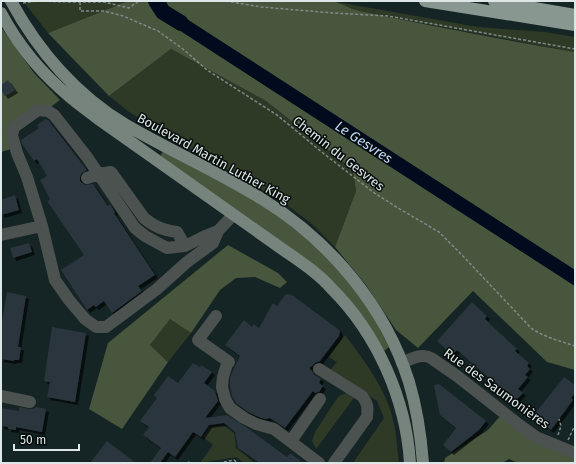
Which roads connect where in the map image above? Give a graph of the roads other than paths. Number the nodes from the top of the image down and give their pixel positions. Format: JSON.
{"nodes":[{"id":1,"x":425,"y":1,"type":"edge"},
{"id":2,"x":494,"y":1,"type":"edge"},
{"id":3,"x":12,"y":3,"type":"edge"},
{"id":4,"x":1,"y":13,"type":"edge"},
{"id":5,"x":575,"y":15,"type":"edge"},
{"id":6,"x":575,"y":25,"type":"edge"},
{"id":7,"x":92,"y":176,"type":"junction"},
{"id":8,"x":234,"y":214,"type":"junction"},
{"id":9,"x":38,"y":227,"type":"junction"},
{"id":10,"x":218,"y":230,"type":"junction"},
{"id":11,"x":1,"y":235,"type":"edge"},
{"id":12,"x":185,"y":246,"type":"junction"},
{"id":13,"x":216,"y":316,"type":"dead end"},
{"id":14,"x":402,"y":363,"type":"junction"},
{"id":15,"x":319,"y":369,"type":"dead end"},
{"id":16,"x":1,"y":396,"type":"edge"},
{"id":17,"x":320,"y":400,"type":"dead end"},
{"id":18,"x":30,"y":402,"type":"dead end"},
{"id":19,"x":291,"y":441,"type":"junction"},
{"id":20,"x":575,"y":453,"type":"edge"},
{"id":21,"x":319,"y":463,"type":"edge"},
{"id":22,"x":334,"y":463,"type":"edge"},
{"id":23,"x":410,"y":463,"type":"edge"},
{"id":24,"x":423,"y":463,"type":"edge"}],
"edges":[{"from":1,"to":6,"type":"highway"},
{"from":2,"to":5,"type":"highway"},
{"from":3,"to":14,"type":"main road","name":"Boulevard Martin Luther King"},
{"from":4,"to":8,"type":"main road","name":"Boulevard Martin Luther King"},
{"from":7,"to":9,"type":"street"},
{"from":7,"to":12,"type":"street"},
{"from":7,"to":12,"type":"street"},
{"from":8,"to":10,"type":"street"},
{"from":8,"to":23,"type":"main road","name":"Boulevard Martin Luther King"},
{"from":9,"to":10,"type":"street"},
{"from":9,"to":11,"type":"street"},
{"from":10,"to":12,"type":"street"},
{"from":13,"to":19,"type":"street"},
{"from":14,"to":20,"type":"street","name":"Rue des Saumonières"},
{"from":14,"to":24,"type":"main road","name":"Boulevard Martin Luther King"},
{"from":15,"to":22,"type":"street"},
{"from":16,"to":18,"type":"street"},
{"from":17,"to":19,"type":"street"},
{"from":19,"to":21,"type":"street"}]}
